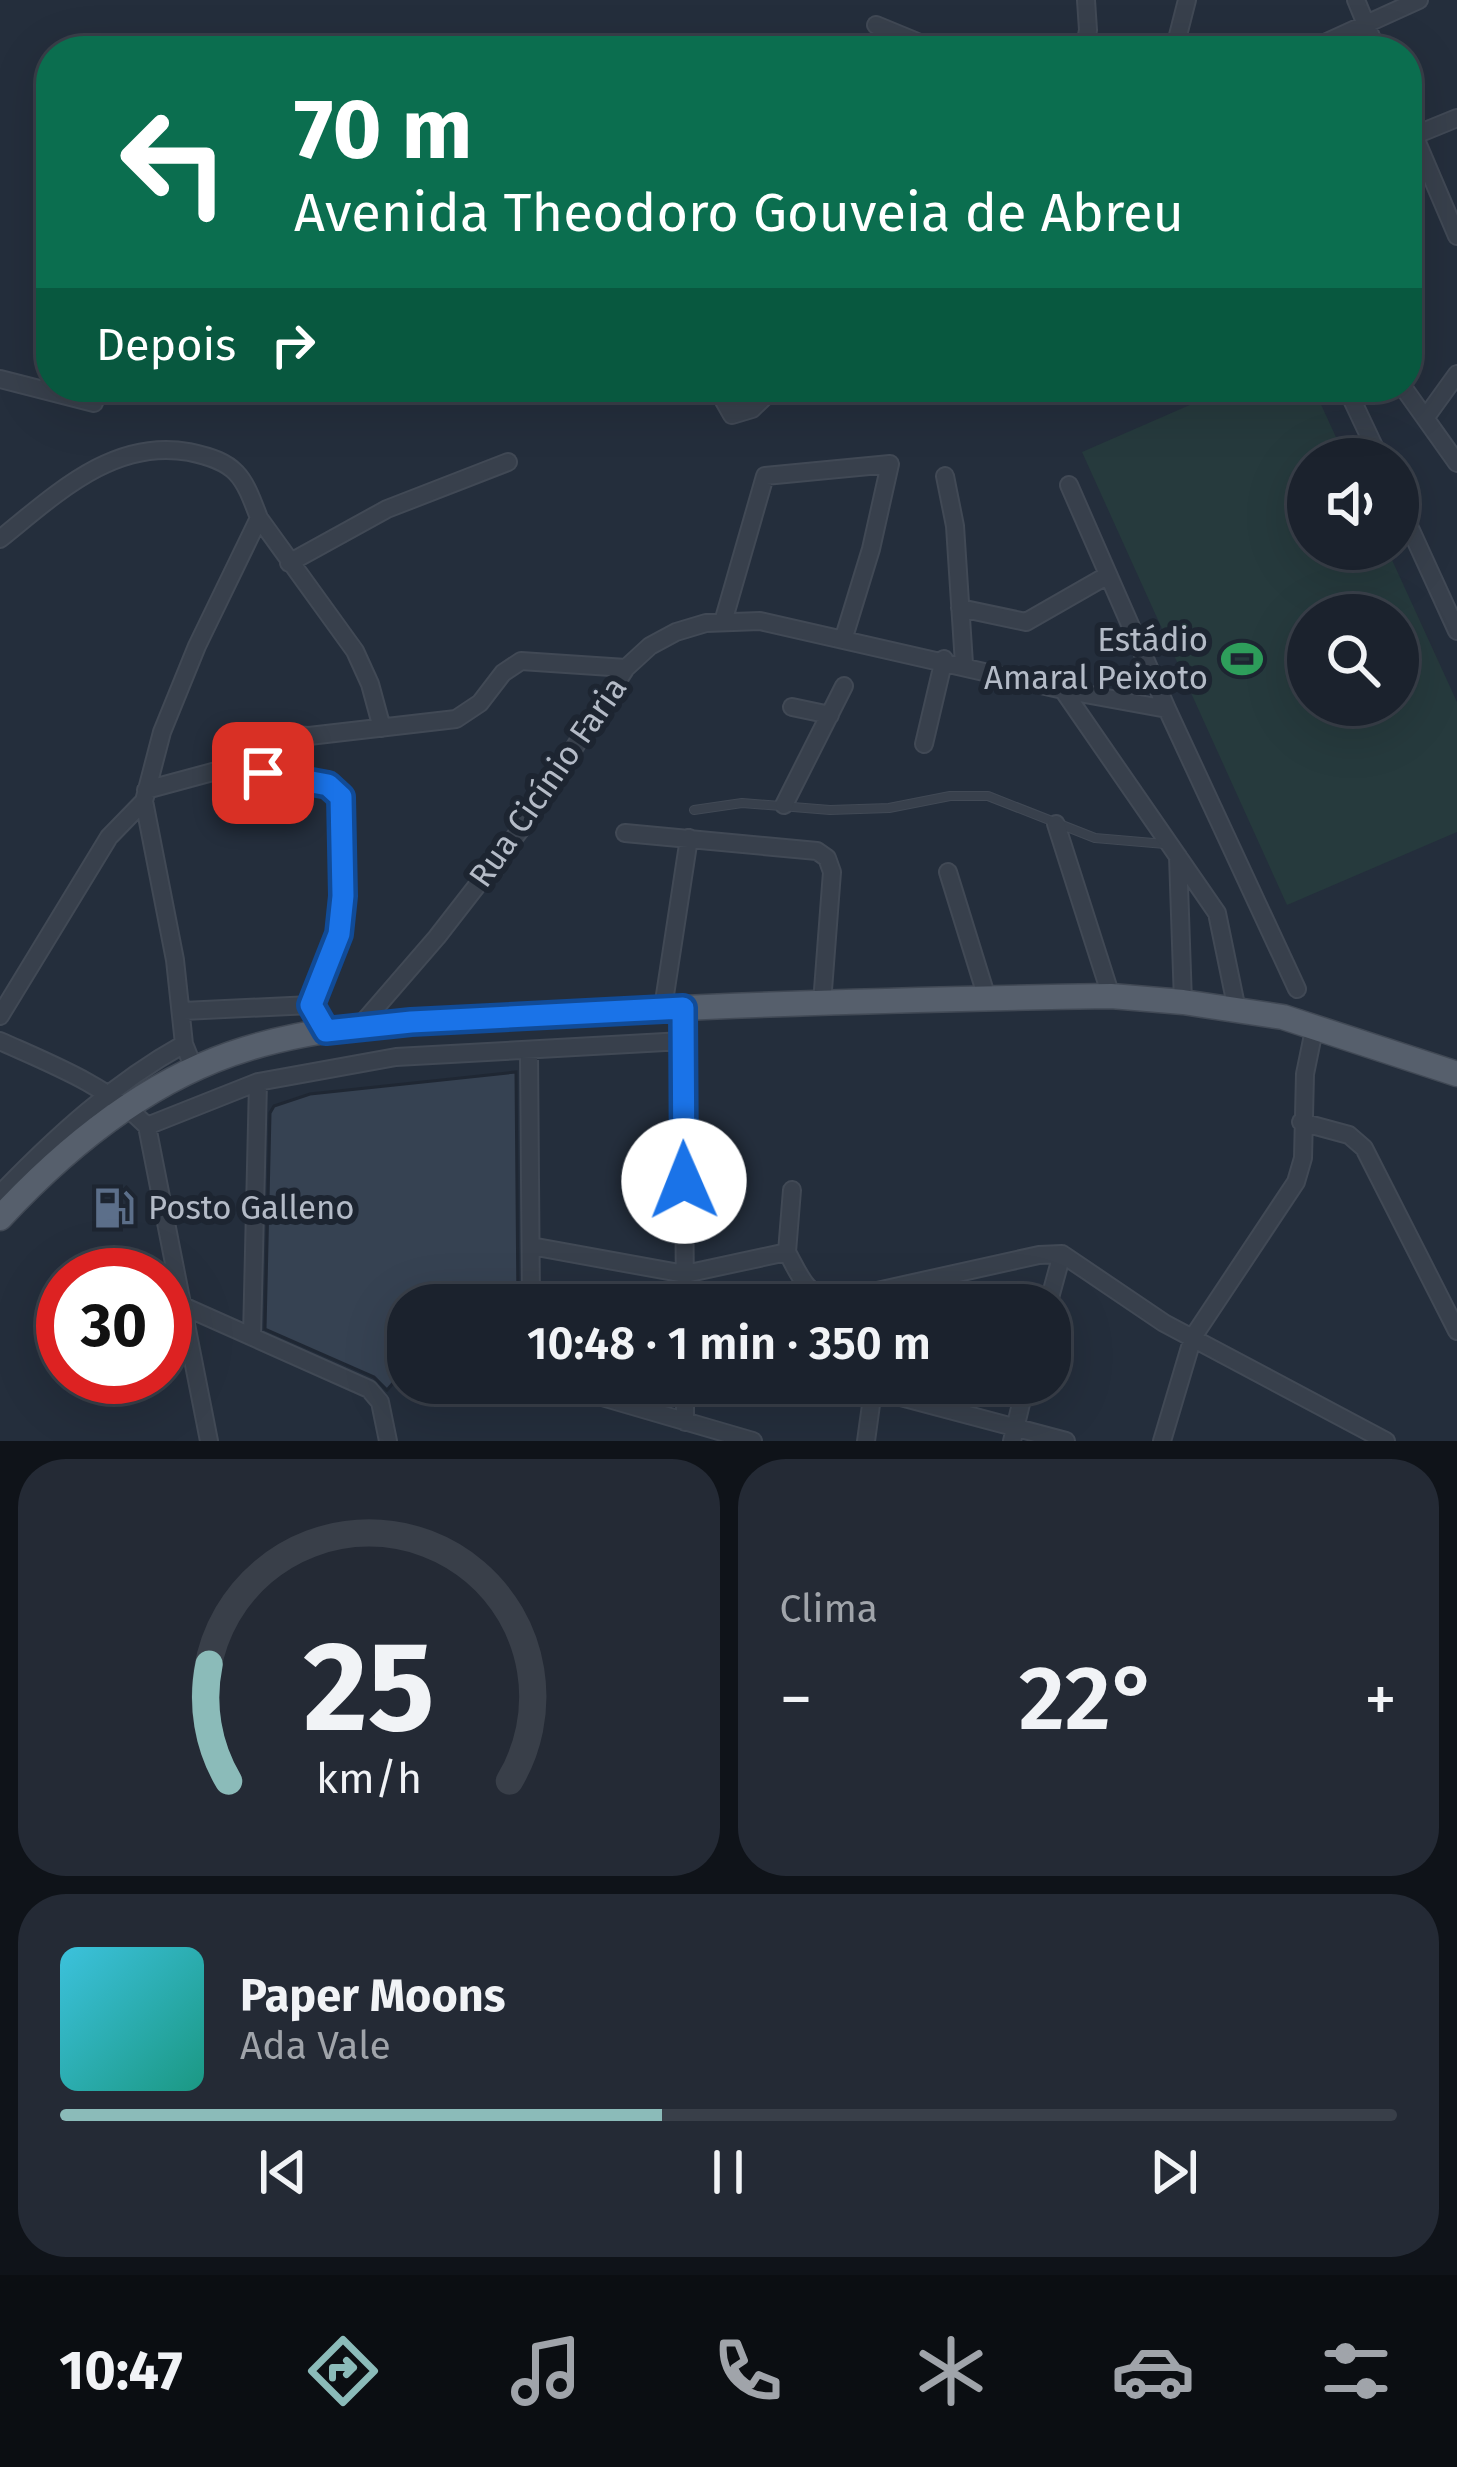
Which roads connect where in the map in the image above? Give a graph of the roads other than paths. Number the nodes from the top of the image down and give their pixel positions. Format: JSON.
{"nodes":[{"id":1,"x":1086,"y":0,"type":"edge"},
{"id":2,"x":1186,"y":0,"type":"edge"},
{"id":3,"x":1356,"y":0,"type":"edge"},
{"id":4,"x":1419,"y":0,"type":"edge"},
{"id":5,"x":876,"y":25,"type":"dead end"},
{"id":6,"x":1366,"y":25,"type":"junction"},
{"id":7,"x":903,"y":36,"type":"edge"},
{"id":8,"x":1087,"y":36,"type":"edge"},
{"id":9,"x":1178,"y":36,"type":"edge"},
{"id":10,"x":1341,"y":36,"type":"edge"},
{"id":11,"x":1371,"y":36,"type":"edge"},
{"id":12,"x":1457,"y":118,"type":"edge"},
{"id":13,"x":1422,"y":127,"type":"edge"},
{"id":14,"x":1422,"y":159,"type":"edge"},
{"id":15,"x":1457,"y":236,"type":"edge"},
{"id":16,"x":1457,"y":374,"type":"edge"},
{"id":17,"x":0,"y":380,"type":"edge"},
{"id":18,"x":36,"y":386,"type":"edge"},
{"id":19,"x":91,"y":402,"type":"edge"},
{"id":20,"x":725,"y":402,"type":"edge"},
{"id":21,"x":759,"y":402,"type":"edge"},
{"id":22,"x":1353,"y":402,"type":"edge"},
{"id":23,"x":1414,"y":402,"type":"edge"},
{"id":24,"x":94,"y":403,"type":"dead end"},
{"id":25,"x":1426,"y":417,"type":"junction"},
{"id":26,"x":1370,"y":438,"type":"edge"},
{"id":27,"x":508,"y":462,"type":"dead end"},
{"id":28,"x":1457,"y":463,"type":"edge"},
{"id":29,"x":945,"y":476,"type":"dead end"},
{"id":30,"x":1069,"y":484,"type":"dead end"},
{"id":31,"x":259,"y":518,"type":"junction"},
{"id":32,"x":0,"y":539,"type":"edge"},
{"id":33,"x":1419,"y":548,"type":"edge"},
{"id":34,"x":289,"y":563,"type":"junction"},
{"id":35,"x":1108,"y":575,"type":"junction"},
{"id":36,"x":961,"y":608,"type":"junction"},
{"id":37,"x":724,"y":622,"type":"junction"},
{"id":38,"x":1457,"y":631,"type":"edge"},
{"id":39,"x":844,"y":637,"type":"junction"},
{"id":40,"x":944,"y":659,"type":"junction"},
{"id":41,"x":964,"y":664,"type":"junction"},
{"id":42,"x":626,"y":668,"type":"junction"},
{"id":43,"x":844,"y":686,"type":"dead end"},
{"id":44,"x":1063,"y":690,"type":"junction"},
{"id":45,"x":792,"y":707,"type":"dead end"},
{"id":46,"x":1167,"y":709,"type":"junction"},
{"id":47,"x":830,"y":715,"type":"junction"},
{"id":48,"x":382,"y":728,"type":"junction"},
{"id":49,"x":924,"y":744,"type":"dead end"},
{"id":50,"x":231,"y":767,"type":"junction"},
{"id":51,"x":145,"y":795,"type":"junction"},
{"id":52,"x":784,"y":805,"type":"junction"},
{"id":53,"x":694,"y":810,"type":"dead end"},
{"id":54,"x":1056,"y":824,"type":"junction"},
{"id":55,"x":625,"y":833,"type":"dead end"},
{"id":56,"x":689,"y":838,"type":"junction"},
{"id":57,"x":1175,"y":850,"type":"junction"},
{"id":58,"x":948,"y":872,"type":"dead end"},
{"id":59,"x":1297,"y":988,"type":"dead end"},
{"id":60,"x":1111,"y":997,"type":"junction"},
{"id":61,"x":987,"y":998,"type":"junction"},
{"id":62,"x":1183,"y":1002,"type":"junction"},
{"id":63,"x":822,"y":1003,"type":"junction"},
{"id":64,"x":311,"y":1005,"type":"junction"},
{"id":65,"x":673,"y":1008,"type":"junction"},
{"id":66,"x":183,"y":1010,"type":"junction"},
{"id":67,"x":1237,"y":1010,"type":"junction"},
{"id":68,"x":0,"y":1016,"type":"edge"},
{"id":69,"x":1316,"y":1025,"type":"junction"},
{"id":70,"x":360,"y":1026,"type":"junction"},
{"id":71,"x":326,"y":1031,"type":"junction"},
{"id":72,"x":0,"y":1041,"type":"edge"},
{"id":73,"x":682,"y":1041,"type":"junction"},
{"id":74,"x":184,"y":1044,"type":"junction"},
{"id":75,"x":529,"y":1052,"type":"junction"},
{"id":76,"x":194,"y":1069,"type":"junction"},
{"id":77,"x":1457,"y":1074,"type":"edge"},
{"id":78,"x":258,"y":1082,"type":"junction"},
{"id":79,"x":118,"y":1101,"type":"junction"},
{"id":80,"x":1301,"y":1122,"type":"junction"},
{"id":81,"x":147,"y":1126,"type":"junction"},
{"id":82,"x":792,"y":1190,"type":"dead end"},
{"id":83,"x":0,"y":1194,"type":"edge"},
{"id":84,"x":0,"y":1218,"type":"edge"},
{"id":85,"x":531,"y":1246,"type":"junction"},
{"id":86,"x":171,"y":1248,"type":"edge"},
{"id":87,"x":787,"y":1252,"type":"junction"},
{"id":88,"x":1062,"y":1254,"type":"junction"},
{"id":89,"x":685,"y":1274,"type":"junction"},
{"id":90,"x":531,"y":1284,"type":"edge"},
{"id":91,"x":685,"y":1284,"type":"edge"},
{"id":92,"x":805,"y":1284,"type":"edge"},
{"id":93,"x":936,"y":1284,"type":"edge"},
{"id":94,"x":1054,"y":1284,"type":"edge"},
{"id":95,"x":192,"y":1310,"type":"edge"},
{"id":96,"x":1457,"y":1331,"type":"edge"},
{"id":97,"x":252,"y":1337,"type":"junction"},
{"id":98,"x":1193,"y":1337,"type":"junction"},
{"id":99,"x":192,"y":1353,"type":"edge"},
{"id":100,"x":631,"y":1404,"type":"edge"},
{"id":101,"x":685,"y":1404,"type":"edge"},
{"id":102,"x":871,"y":1404,"type":"edge"},
{"id":103,"x":926,"y":1404,"type":"edge"},
{"id":104,"x":1021,"y":1404,"type":"edge"},
{"id":105,"x":685,"y":1422,"type":"junction"},
{"id":106,"x":1013,"y":1434,"type":"edge"},
{"id":107,"x":209,"y":1441,"type":"edge"},
{"id":108,"x":388,"y":1441,"type":"edge"},
{"id":109,"x":753,"y":1441,"type":"edge"},
{"id":110,"x":866,"y":1441,"type":"edge"},
{"id":111,"x":1066,"y":1441,"type":"edge"},
{"id":112,"x":1162,"y":1441,"type":"edge"},
{"id":113,"x":1386,"y":1441,"type":"edge"}],
"edges":[{"from":1,"to":8,"type":"street"},
{"from":2,"to":9,"type":"street"},
{"from":3,"to":6,"type":"street"},
{"from":4,"to":6,"type":"street"},
{"from":5,"to":7,"type":"street"},
{"from":6,"to":10,"type":"street"},
{"from":6,"to":11,"type":"street"},
{"from":12,"to":13,"type":"street"},
{"from":14,"to":15,"type":"street"},
{"from":16,"to":25,"type":"street"},
{"from":17,"to":18,"type":"street"},
{"from":19,"to":24,"type":"street"},
{"from":20,"to":21,"type":"street"},
{"from":22,"to":26,"type":"street"},
{"from":23,"to":25,"type":"street"},
{"from":25,"to":28,"type":"street"},
{"from":27,"to":34,"type":"street"},
{"from":29,"to":36,"type":"street"},
{"from":30,"to":35,"type":"street"},
{"from":31,"to":32,"type":"street"},
{"from":31,"to":34,"type":"street"},
{"from":31,"to":51,"type":"street"},
{"from":33,"to":38,"type":"street"},
{"from":34,"to":48,"type":"street"},
{"from":35,"to":36,"type":"street"},
{"from":35,"to":46,"type":"street"},
{"from":36,"to":41,"type":"street"},
{"from":37,"to":39,"type":"street","name":"Rua Cicínio Faria"},
{"from":37,"to":39,"type":"street"},
{"from":37,"to":42,"type":"street","name":"Rua Cicínio Faria"},
{"from":39,"to":40,"type":"street","name":"Rua Cicínio Faria"},
{"from":40,"to":41,"type":"street","name":"Rua Cicínio Faria"},
{"from":40,"to":49,"type":"street"},
{"from":41,"to":44,"type":"street","name":"Rua Cicínio Faria"},
{"from":42,"to":48,"type":"street"},
{"from":42,"to":70,"type":"street","name":"Rua Cicínio Faria"},
{"from":43,"to":47,"type":"street"},
{"from":44,"to":46,"type":"street","name":"Rua Cicínio Faria"},
{"from":44,"to":57,"type":"street"},
{"from":45,"to":47,"type":"street"},
{"from":46,"to":59,"type":"street"},
{"from":47,"to":52,"type":"street"},
{"from":48,"to":50,"type":"street"},
{"from":50,"to":51,"type":"street"},
{"from":50,"to":64,"type":"street"},
{"from":51,"to":66,"type":"street"},
{"from":51,"to":68,"type":"street"},
{"from":52,"to":53,"type":"lane"},
{"from":52,"to":54,"type":"lane"},
{"from":54,"to":57,"type":"lane"},
{"from":54,"to":60,"type":"street"},
{"from":55,"to":56,"type":"street"},
{"from":56,"to":63,"type":"street"},
{"from":56,"to":65,"type":"street"},
{"from":57,"to":62,"type":"street"},
{"from":57,"to":67,"type":"street"},
{"from":58,"to":61,"type":"street"},
{"from":60,"to":61,"type":"main road"},
{"from":60,"to":62,"type":"main road"},
{"from":61,"to":63,"type":"main road"},
{"from":62,"to":67,"type":"main road"},
{"from":63,"to":65,"type":"main road"},
{"from":64,"to":66,"type":"street"},
{"from":64,"to":71,"type":"street"},
{"from":65,"to":70,"type":"main road"},
{"from":65,"to":73,"type":"street"},
{"from":66,"to":74,"type":"street"},
{"from":67,"to":69,"type":"main road"},
{"from":69,"to":77,"type":"main road"},
{"from":69,"to":80,"type":"street"},
{"from":70,"to":71,"type":"main road"},
{"from":71,"to":76,"type":"main road"},
{"from":72,"to":79,"type":"street"},
{"from":73,"to":75,"type":"street"},
{"from":73,"to":89,"type":"street"},
{"from":74,"to":76,"type":"street"},
{"from":74,"to":79,"type":"street"},
{"from":75,"to":78,"type":"street"},
{"from":75,"to":85,"type":"street"},
{"from":76,"to":79,"type":"main road"},
{"from":78,"to":81,"type":"street"},
{"from":78,"to":97,"type":"street"},
{"from":79,"to":81,"type":"street"},
{"from":79,"to":83,"type":"street"},
{"from":79,"to":84,"type":"main road"},
{"from":80,"to":96,"type":"street"},
{"from":80,"to":98,"type":"street"},
{"from":81,"to":86,"type":"street"},
{"from":82,"to":87,"type":"street"},
{"from":85,"to":89,"type":"street"},
{"from":85,"to":90,"type":"street"},
{"from":87,"to":89,"type":"street"},
{"from":87,"to":92,"type":"street"},
{"from":88,"to":93,"type":"street"},
{"from":88,"to":94,"type":"street"},
{"from":88,"to":98,"type":"street"},
{"from":89,"to":91,"type":"street"},
{"from":95,"to":97,"type":"street"},
{"from":97,"to":108,"type":"street"},
{"from":98,"to":112,"type":"street"},
{"from":98,"to":113,"type":"street"},
{"from":99,"to":107,"type":"street"},
{"from":100,"to":105,"type":"street"},
{"from":101,"to":105,"type":"street"},
{"from":102,"to":110,"type":"street"},
{"from":103,"to":106,"type":"street"},
{"from":104,"to":106,"type":"street"},
{"from":105,"to":109,"type":"street"},
{"from":106,"to":111,"type":"street"}]}
